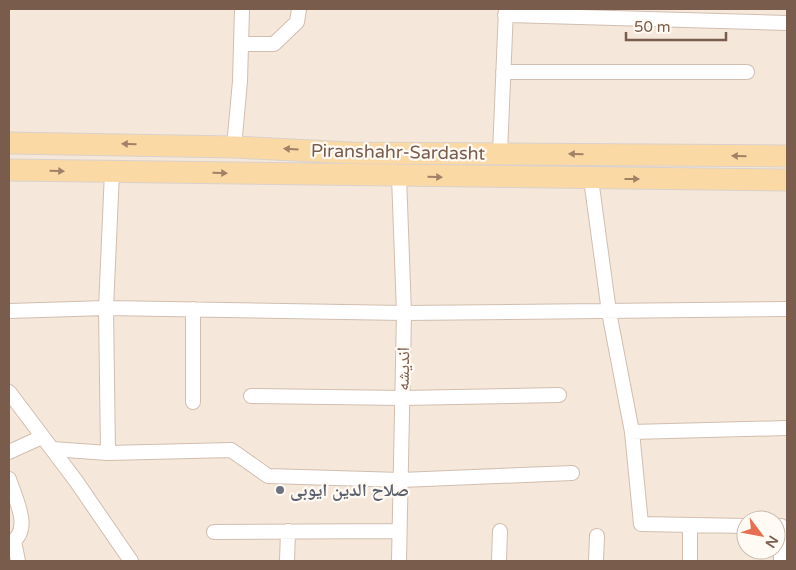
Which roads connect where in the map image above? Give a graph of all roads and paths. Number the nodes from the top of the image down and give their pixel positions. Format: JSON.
{"nodes":[{"id":1,"x":242,"y":9,"type":"edge"},
{"id":2,"x":299,"y":9,"type":"edge"},
{"id":3,"x":506,"y":12,"type":"edge"},
{"id":4,"x":787,"y":24,"type":"edge"},
{"id":5,"x":241,"y":44,"type":"junction"},
{"id":6,"x":503,"y":72,"type":"junction"},
{"id":7,"x":747,"y":72,"type":"dead end"},
{"id":8,"x":9,"y":143,"type":"edge"},
{"id":9,"x":234,"y":147,"type":"junction"},
{"id":10,"x":352,"y":152,"type":"junction"},
{"id":11,"x":500,"y":154,"type":"junction"},
{"id":12,"x":787,"y":156,"type":"edge"},
{"id":13,"x":9,"y":170,"type":"edge"},
{"id":14,"x":112,"y":172,"type":"junction"},
{"id":15,"x":350,"y":175,"type":"junction"},
{"id":16,"x":399,"y":176,"type":"junction"},
{"id":17,"x":591,"y":179,"type":"junction"},
{"id":18,"x":787,"y":180,"type":"edge"},
{"id":19,"x":106,"y":308,"type":"junction"},
{"id":20,"x":194,"y":309,"type":"junction"},
{"id":21,"x":787,"y":309,"type":"edge"},
{"id":22,"x":9,"y":311,"type":"edge"},
{"id":23,"x":609,"y":312,"type":"junction"},
{"id":24,"x":404,"y":313,"type":"junction"},
{"id":25,"x":9,"y":392,"type":"edge"},
{"id":26,"x":558,"y":395,"type":"dead end"},
{"id":27,"x":251,"y":396,"type":"dead end"},
{"id":28,"x":402,"y":398,"type":"junction"},
{"id":29,"x":193,"y":402,"type":"dead end"},
{"id":30,"x":787,"y":428,"type":"edge"},
{"id":31,"x":632,"y":432,"type":"junction"},
{"id":32,"x":42,"y":437,"type":"junction"},
{"id":33,"x":52,"y":449,"type":"junction"},
{"id":34,"x":9,"y":452,"type":"edge"},
{"id":35,"x":108,"y":453,"type":"junction"},
{"id":36,"x":572,"y":473,"type":"dead end"},
{"id":37,"x":9,"y":479,"type":"edge"},
{"id":38,"x":401,"y":480,"type":"junction"},
{"id":39,"x":690,"y":524,"type":"junction"},
{"id":40,"x":736,"y":526,"type":"edge"},
{"id":41,"x":399,"y":531,"type":"junction"},
{"id":42,"x":500,"y":531,"type":"dead end"},
{"id":43,"x":214,"y":532,"type":"dead end"},
{"id":44,"x":288,"y":532,"type":"junction"},
{"id":45,"x":597,"y":536,"type":"dead end"},
{"id":46,"x":11,"y":542,"type":"edge"},
{"id":47,"x":18,"y":561,"type":"edge"},
{"id":48,"x":131,"y":561,"type":"edge"},
{"id":49,"x":287,"y":561,"type":"edge"},
{"id":50,"x":399,"y":561,"type":"edge"},
{"id":51,"x":499,"y":561,"type":"edge"},
{"id":52,"x":596,"y":561,"type":"edge"},
{"id":53,"x":690,"y":561,"type":"edge"}],
"edges":[{"from":1,"to":5,"type":"street"},
{"from":2,"to":5,"type":"street"},
{"from":3,"to":4,"type":"street"},
{"from":3,"to":6,"type":"street"},
{"from":5,"to":9,"type":"street"},
{"from":6,"to":7,"type":"street"},
{"from":6,"to":11,"type":"street"},
{"from":9,"to":8,"type":"main road","name":"Piranshahr-Sardasht","one_way":true},
{"from":10,"to":9,"type":"main road","name":"Piranshahr-Sardasht","one_way":true},
{"from":10,"to":11,"type":"main road","name":"Piranshahr-Sardasht"},
{"from":10,"to":15,"type":"main road"},
{"from":12,"to":11,"type":"main road","name":"Piranshahr-Sardasht","one_way":true},
{"from":13,"to":14,"type":"main road","one_way":true},
{"from":14,"to":15,"type":"main road","one_way":true},
{"from":14,"to":19,"type":"street"},
{"from":15,"to":16,"type":"main road"},
{"from":16,"to":17,"type":"main road","one_way":true},
{"from":16,"to":24,"type":"street","name":"اندیشه"},
{"from":17,"to":18,"type":"main road","one_way":true},
{"from":17,"to":23,"type":"street"},
{"from":19,"to":20,"type":"street"},
{"from":19,"to":22,"type":"street"},
{"from":19,"to":35,"type":"street"},
{"from":20,"to":24,"type":"street"},
{"from":20,"to":29,"type":"street"},
{"from":21,"to":23,"type":"street"},
{"from":23,"to":24,"type":"street"},
{"from":23,"to":31,"type":"street"},
{"from":24,"to":28,"type":"street","name":"اندیشه"},
{"from":25,"to":32,"type":"street"},
{"from":26,"to":28,"type":"street"},
{"from":27,"to":28,"type":"street"},
{"from":28,"to":38,"type":"street","name":"اندیشه"},
{"from":30,"to":31,"type":"street"},
{"from":31,"to":39,"type":"street"},
{"from":32,"to":33,"type":"street"},
{"from":32,"to":34,"type":"street"},
{"from":33,"to":35,"type":"street"},
{"from":33,"to":48,"type":"street"},
{"from":35,"to":38,"type":"street"},
{"from":36,"to":38,"type":"street"},
{"from":37,"to":46,"type":"street"},
{"from":38,"to":41,"type":"street","name":"اندیشه"},
{"from":39,"to":40,"type":"street"},
{"from":39,"to":53,"type":"street"},
{"from":41,"to":44,"type":"street"},
{"from":41,"to":50,"type":"street","name":"اندیشه"},
{"from":42,"to":51,"type":"street"},
{"from":43,"to":44,"type":"street"},
{"from":44,"to":49,"type":"street"},
{"from":45,"to":52,"type":"street"},
{"from":46,"to":47,"type":"street"}]}
